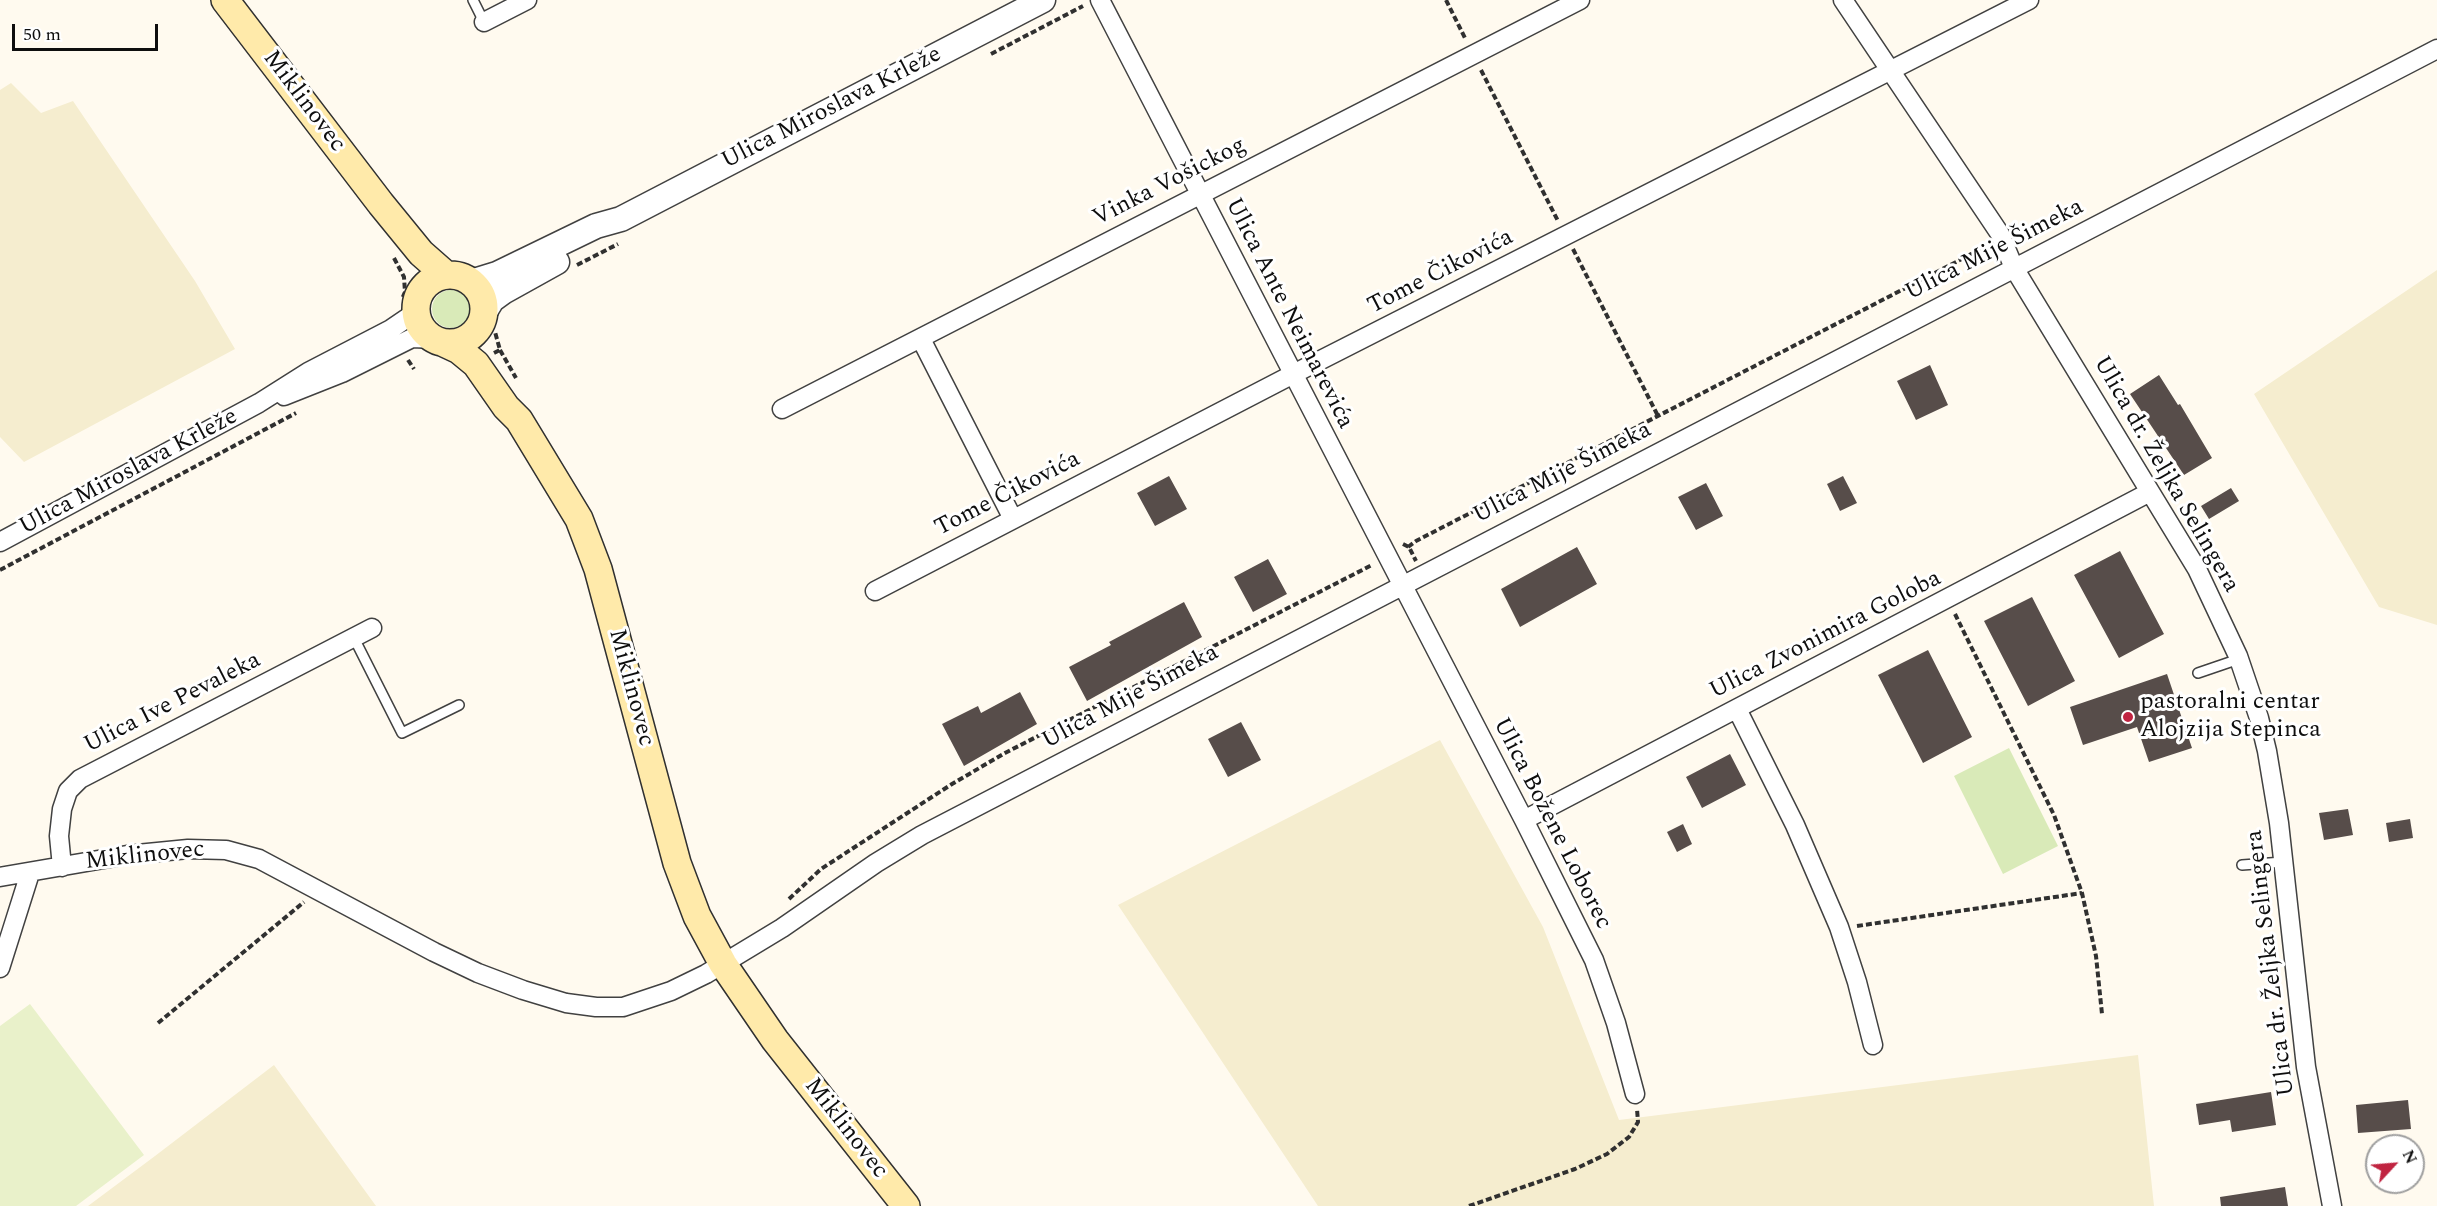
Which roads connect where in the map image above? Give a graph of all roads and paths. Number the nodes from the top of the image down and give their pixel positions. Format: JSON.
{"nodes":[{"id":1,"x":225,"y":0,"type":"edge"},
{"id":2,"x":473,"y":0,"type":"edge"},
{"id":3,"x":527,"y":0,"type":"edge"},
{"id":4,"x":1043,"y":0,"type":"edge"},
{"id":5,"x":1100,"y":0,"type":"edge"},
{"id":6,"x":1446,"y":0,"type":"edge"},
{"id":7,"x":1580,"y":0,"type":"edge"},
{"id":8,"x":1843,"y":0,"type":"edge"},
{"id":9,"x":2029,"y":0,"type":"edge"},
{"id":10,"x":484,"y":22,"type":"joint"},
{"id":11,"x":2437,"y":49,"type":"edge"},
{"id":12,"x":1474,"y":56,"type":"junction"},
{"id":13,"x":1891,"y":70,"type":"junction"},
{"id":14,"x":1199,"y":195,"type":"junction"},
{"id":15,"x":381,"y":204,"type":"junction"},
{"id":16,"x":621,"y":219,"type":"junction"},
{"id":17,"x":1566,"y":236,"type":"junction"},
{"id":18,"x":1985,"y":247,"type":"dead end"},
{"id":19,"x":393,"y":256,"type":"dead end"},
{"id":20,"x":2014,"y":268,"type":"junction"},
{"id":21,"x":446,"y":275,"type":"junction"},
{"id":22,"x":471,"y":282,"type":"junction"},
{"id":23,"x":413,"y":302,"type":"junction"},
{"id":24,"x":481,"y":321,"type":"junction"},
{"id":25,"x":921,"y":339,"type":"junction"},
{"id":26,"x":439,"y":341,"type":"junction"},
{"id":27,"x":398,"y":344,"type":"junction"},
{"id":28,"x":500,"y":350,"type":"dead end"},
{"id":29,"x":414,"y":369,"type":"dead end"},
{"id":30,"x":1292,"y":375,"type":"junction"},
{"id":31,"x":521,"y":387,"type":"dead end"},
{"id":32,"x":259,"y":403,"type":"junction"},
{"id":33,"x":782,"y":410,"type":"dead end"},
{"id":34,"x":300,"y":411,"type":"dead end"},
{"id":35,"x":1658,"y":417,"type":"junction"},
{"id":36,"x":519,"y":420,"type":"junction"},
{"id":37,"x":2150,"y":492,"type":"junction"},
{"id":38,"x":1013,"y":519,"type":"junction"},
{"id":39,"x":0,"y":542,"type":"edge"},
{"id":40,"x":1387,"y":558,"type":"junction"},
{"id":41,"x":0,"y":570,"type":"edge"},
{"id":42,"x":1401,"y":585,"type":"junction"},
{"id":43,"x":875,"y":591,"type":"dead end"},
{"id":44,"x":1945,"y":601,"type":"junction"},
{"id":45,"x":372,"y":628,"type":"dead end"},
{"id":46,"x":354,"y":638,"type":"junction"},
{"id":47,"x":2239,"y":659,"type":"junction"},
{"id":48,"x":2198,"y":673,"type":"dead end"},
{"id":49,"x":459,"y":705,"type":"dead end"},
{"id":50,"x":1737,"y":709,"type":"junction"},
{"id":51,"x":1524,"y":820,"type":"junction"},
{"id":52,"x":2283,"y":862,"type":"junction"},
{"id":53,"x":2242,"y":865,"type":"dead end"},
{"id":54,"x":62,"y":867,"type":"junction"},
{"id":55,"x":30,"y":873,"type":"junction"},
{"id":56,"x":0,"y":877,"type":"edge"},
{"id":57,"x":319,"y":890,"type":"junction"},
{"id":58,"x":2082,"y":893,"type":"junction"},
{"id":59,"x":783,"y":904,"type":"dead end"},
{"id":60,"x":1839,"y":927,"type":"junction"},
{"id":61,"x":723,"y":964,"type":"junction"},
{"id":62,"x":0,"y":968,"type":"edge"},
{"id":63,"x":2102,"y":1014,"type":"dead end"},
{"id":64,"x":158,"y":1023,"type":"dead end"},
{"id":65,"x":1873,"y":1045,"type":"dead end"},
{"id":66,"x":1635,"y":1094,"type":"joint"},
{"id":67,"x":906,"y":1206,"type":"edge"},
{"id":68,"x":1469,"y":1206,"type":"edge"},
{"id":69,"x":2332,"y":1206,"type":"edge"}],
"edges":[{"from":1,"to":15,"type":"main road","name":"Miklinovec"},
{"from":2,"to":10,"type":"lane"},
{"from":3,"to":10,"type":"street"},
{"from":4,"to":16,"type":"street","name":"Ulica Miroslava Krleže"},
{"from":5,"to":14,"type":"street","name":"Ulica Ante Neimarevića"},
{"from":6,"to":12,"type":"path"},
{"from":7,"to":12,"type":"street","name":"Vinka Vošickog"},
{"from":8,"to":13,"type":"street","name":"Ulica dr. Željka Selingera"},
{"from":9,"to":13,"type":"street","name":"Tome Čikovića"},
{"from":11,"to":20,"type":"street","name":"Ulica Mije Šimeka"},
{"from":12,"to":14,"type":"street","name":"Vinka Vošickog"},
{"from":12,"to":17,"type":"path"},
{"from":13,"to":17,"type":"street","name":"Tome Čikovića"},
{"from":13,"to":20,"type":"street","name":"Ulica dr. Željka Selingera"},
{"from":14,"to":25,"type":"street","name":"Vinka Vošickog"},
{"from":14,"to":30,"type":"street","name":"Ulica Ante Neimarevića"},
{"from":15,"to":21,"type":"main road","name":"Miklinovec"},
{"from":15,"to":23,"type":"main road","name":"Miklinovec"},
{"from":16,"to":22,"type":"street","name":"Ulica Miroslava Krleže"},
{"from":16,"to":24,"type":"street","name":"Ulica Miroslava Krleže"},
{"from":17,"to":30,"type":"street","name":"Tome Čikovića"},
{"from":17,"to":35,"type":"path"},
{"from":18,"to":35,"type":"path"},
{"from":19,"to":23,"type":"path"},
{"from":20,"to":37,"type":"street","name":"Ulica dr. Željka Selingera"},
{"from":20,"to":42,"type":"street","name":"Ulica Mije Šimeka"},
{"from":21,"to":22,"type":"main road"},
{"from":21,"to":23,"type":"main road"},
{"from":22,"to":24,"type":"main road"},
{"from":23,"to":26,"type":"main road"},
{"from":23,"to":32,"type":"street","name":"Ulica Miroslava Krleže"},
{"from":24,"to":26,"type":"main road"},
{"from":24,"to":36,"type":"main road","name":"Miklinovec"},
{"from":25,"to":33,"type":"street","name":"Vinka Vošickog"},
{"from":25,"to":38,"type":"street"},
{"from":26,"to":27,"type":"street","name":"Ulica Miroslava Krleže"},
{"from":26,"to":36,"type":"main road","name":"Miklinovec"},
{"from":27,"to":29,"type":"path"},
{"from":27,"to":32,"type":"street","name":"Ulica Miroslava Krleže"},
{"from":28,"to":31,"type":"path"},
{"from":30,"to":38,"type":"street","name":"Tome Čikovića"},
{"from":30,"to":40,"type":"street","name":"Ulica Ante Neimarevića"},
{"from":32,"to":39,"type":"street","name":"Ulica Miroslava Krleže"},
{"from":34,"to":41,"type":"path"},
{"from":35,"to":40,"type":"path"},
{"from":36,"to":61,"type":"main road","name":"Miklinovec"},
{"from":37,"to":44,"type":"street","name":"Ulica Zvonimira Goloba"},
{"from":37,"to":47,"type":"street","name":"Ulica dr. Željka Selingera"},
{"from":38,"to":43,"type":"street","name":"Tome Čikovića"},
{"from":40,"to":42,"type":"street","name":"Ulica Ante Neimarevića"},
{"from":40,"to":59,"type":"path"},
{"from":42,"to":51,"type":"street","name":"Ulica Božene Loborec"},
{"from":42,"to":61,"type":"street","name":"Ulica Mije Šimeka"},
{"from":44,"to":50,"type":"street","name":"Ulica Zvonimira Goloba"},
{"from":44,"to":58,"type":"path"},
{"from":45,"to":46,"type":"street","name":"Ulica Ive Pevaleka"},
{"from":46,"to":49,"type":"lane"},
{"from":46,"to":54,"type":"street","name":"Ulica Ive Pevaleka"},
{"from":47,"to":48,"type":"lane"},
{"from":47,"to":52,"type":"street","name":"Ulica dr. Željka Selingera"},
{"from":50,"to":51,"type":"street","name":"Ulica Zvonimira Goloba"},
{"from":50,"to":60,"type":"street"},
{"from":51,"to":66,"type":"street","name":"Ulica Božene Loborec"},
{"from":52,"to":53,"type":"lane"},
{"from":52,"to":69,"type":"street","name":"Ulica dr. Željka Selingera"},
{"from":54,"to":55,"type":"street","name":"Miklinovec"},
{"from":54,"to":57,"type":"street","name":"Miklinovec"},
{"from":55,"to":56,"type":"street","name":"Miklinovec"},
{"from":55,"to":62,"type":"street"},
{"from":57,"to":61,"type":"street","name":"Miklinovec"},
{"from":57,"to":64,"type":"path"},
{"from":58,"to":60,"type":"path"},
{"from":58,"to":63,"type":"path"},
{"from":60,"to":65,"type":"street"},
{"from":61,"to":67,"type":"main road","name":"Miklinovec"},
{"from":66,"to":68,"type":"path"}]}
